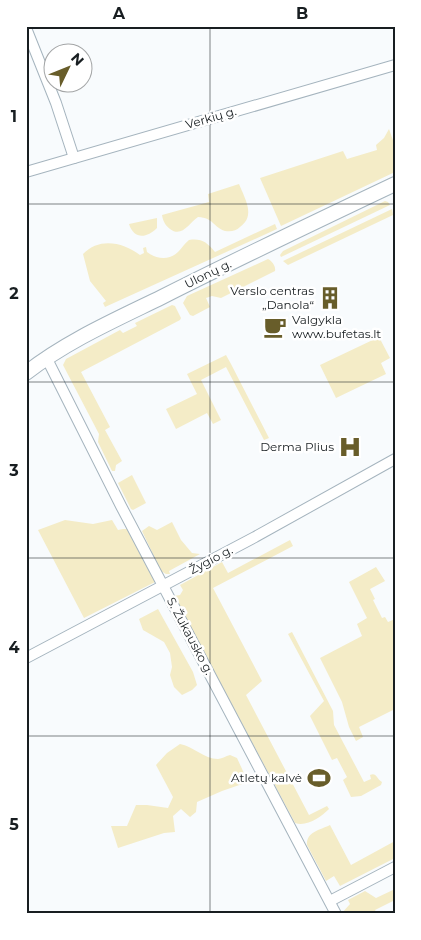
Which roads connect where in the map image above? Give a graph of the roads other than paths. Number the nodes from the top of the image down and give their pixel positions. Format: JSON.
{"nodes":[{"id":1,"x":26,"y":28,"type":"edge"},
{"id":2,"x":395,"y":65,"type":"edge"},
{"id":3,"x":74,"y":158,"type":"junction"},
{"id":4,"x":26,"y":172,"type":"edge"},
{"id":5,"x":395,"y":184,"type":"edge"},
{"id":6,"x":46,"y":357,"type":"junction"},
{"id":7,"x":26,"y":373,"type":"edge"},
{"id":8,"x":395,"y":459,"type":"edge"},
{"id":9,"x":163,"y":586,"type":"junction"},
{"id":10,"x":26,"y":658,"type":"edge"},
{"id":11,"x":395,"y":867,"type":"edge"},
{"id":12,"x":330,"y":901,"type":"junction"},
{"id":13,"x":336,"y":914,"type":"edge"}],
"edges":[{"from":1,"to":3,"type":"street"},
{"from":2,"to":3,"type":"street","name":"Verkių g."},
{"from":3,"to":4,"type":"street","name":"Verkių g."},
{"from":5,"to":6,"type":"main road","name":"Ulonų g."},
{"from":6,"to":7,"type":"main road","name":"Ulonų g."},
{"from":6,"to":9,"type":"street","name":"S. Žukausko g."},
{"from":8,"to":9,"type":"street","name":"Žygio g."},
{"from":9,"to":10,"type":"street","name":"Žygio g."},
{"from":9,"to":12,"type":"street","name":"S. Žukausko g."},
{"from":11,"to":12,"type":"street"},
{"from":12,"to":13,"type":"street","name":"S. Žukausko g."}]}
